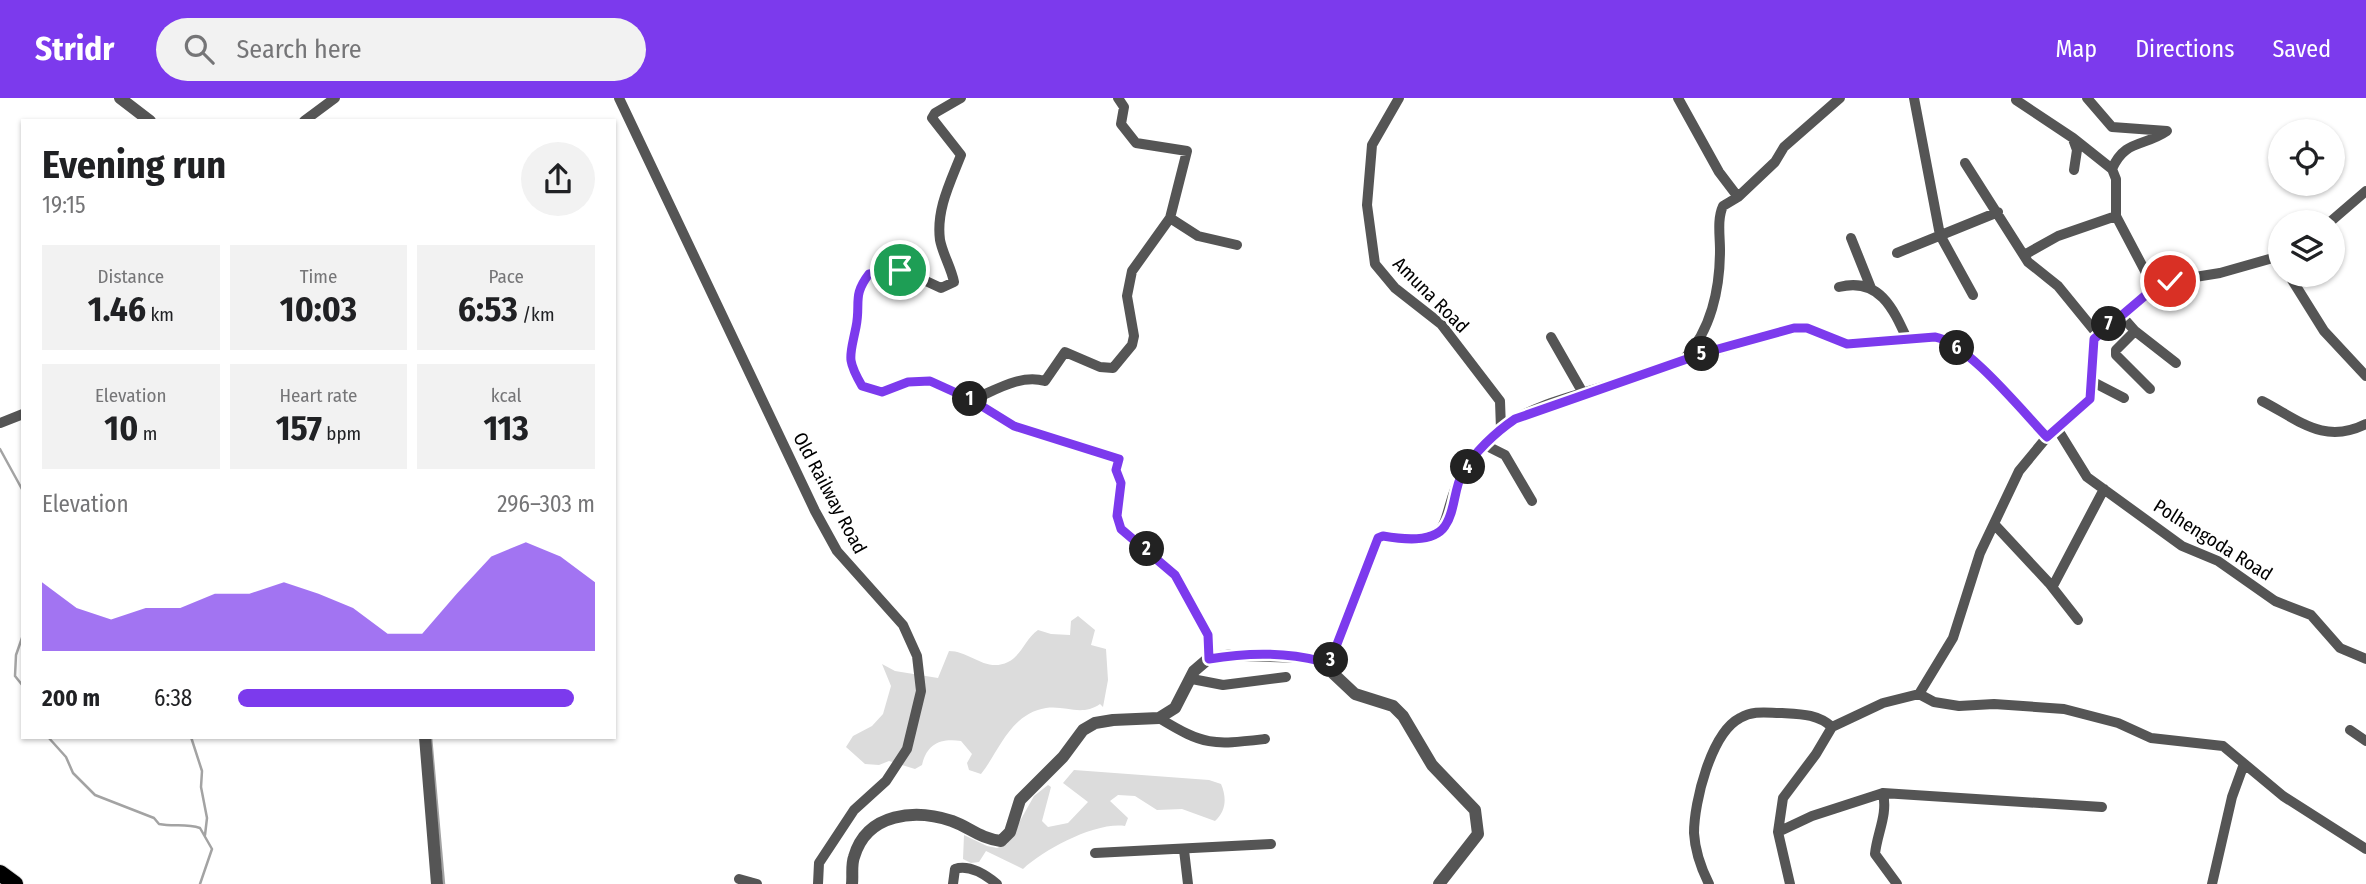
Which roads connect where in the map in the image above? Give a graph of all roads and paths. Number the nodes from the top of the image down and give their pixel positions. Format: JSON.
{"nodes":[{"id":1,"x":120,"y":98,"type":"edge"},
{"id":2,"x":323,"y":98,"type":"edge"},
{"id":3,"x":335,"y":98,"type":"edge"},
{"id":4,"x":619,"y":98,"type":"edge"},
{"id":5,"x":961,"y":98,"type":"edge"},
{"id":6,"x":1118,"y":98,"type":"edge"},
{"id":7,"x":1399,"y":98,"type":"edge"},
{"id":8,"x":1678,"y":98,"type":"edge"},
{"id":9,"x":1840,"y":98,"type":"edge"},
{"id":10,"x":1914,"y":98,"type":"edge"},
{"id":11,"x":2087,"y":98,"type":"edge"},
{"id":12,"x":2016,"y":100,"type":"dead end"},
{"id":13,"x":314,"y":112,"type":"junction"},
{"id":14,"x":147,"y":119,"type":"edge"},
{"id":15,"x":306,"y":119,"type":"edge"},
{"id":16,"x":2073,"y":138,"type":"junction"},
{"id":17,"x":1965,"y":163,"type":"dead end"},
{"id":18,"x":2112,"y":169,"type":"junction"},
{"id":19,"x":2074,"y":170,"type":"dead end"},
{"id":20,"x":2366,"y":191,"type":"edge"},
{"id":21,"x":1738,"y":197,"type":"junction"},
{"id":22,"x":2344,"y":210,"type":"edge"},
{"id":23,"x":1998,"y":212,"type":"junction"},
{"id":24,"x":2116,"y":216,"type":"junction"},
{"id":25,"x":1170,"y":218,"type":"junction"},
{"id":26,"x":1940,"y":235,"type":"junction"},
{"id":27,"x":1851,"y":238,"type":"dead end"},
{"id":28,"x":1237,"y":246,"type":"dead end"},
{"id":29,"x":1897,"y":253,"type":"dead end"},
{"id":30,"x":2024,"y":256,"type":"junction"},
{"id":31,"x":2268,"y":261,"type":"edge"},
{"id":32,"x":1839,"y":287,"type":"dead end"},
{"id":33,"x":2296,"y":287,"type":"edge"},
{"id":34,"x":1871,"y":288,"type":"junction"},
{"id":35,"x":2154,"y":288,"type":"junction"},
{"id":36,"x":1973,"y":295,"type":"dead end"},
{"id":37,"x":2120,"y":314,"type":"junction"},
{"id":38,"x":2134,"y":331,"type":"junction"},
{"id":39,"x":2098,"y":335,"type":"junction"},
{"id":40,"x":1551,"y":337,"type":"dead end"},
{"id":41,"x":1907,"y":339,"type":"junction"},
{"id":42,"x":1681,"y":362,"type":"junction"},
{"id":43,"x":2176,"y":363,"type":"dead end"},
{"id":44,"x":2366,"y":376,"type":"edge"},
{"id":45,"x":2091,"y":381,"type":"junction"},
{"id":46,"x":2150,"y":389,"type":"dead end"},
{"id":47,"x":1583,"y":393,"type":"junction"},
{"id":48,"x":2124,"y":398,"type":"dead end"},
{"id":49,"x":972,"y":400,"type":"junction"},
{"id":50,"x":2262,"y":401,"type":"dead end"},
{"id":51,"x":21,"y":415,"type":"edge"},
{"id":52,"x":0,"y":423,"type":"edge"},
{"id":53,"x":2366,"y":424,"type":"edge"},
{"id":54,"x":1501,"y":429,"type":"junction"},
{"id":55,"x":2058,"y":430,"type":"junction"},
{"id":56,"x":2047,"y":437,"type":"junction"},
{"id":57,"x":1485,"y":445,"type":"junction"},
{"id":58,"x":2104,"y":489,"type":"junction"},
{"id":59,"x":1532,"y":501,"type":"dead end"},
{"id":60,"x":1995,"y":525,"type":"junction"},
{"id":61,"x":2049,"y":583,"type":"junction"},
{"id":62,"x":2078,"y":620,"type":"dead end"},
{"id":63,"x":1209,"y":659,"type":"junction"},
{"id":64,"x":2366,"y":659,"type":"edge"},
{"id":65,"x":1327,"y":670,"type":"junction"},
{"id":66,"x":1286,"y":677,"type":"dead end"},
{"id":67,"x":1192,"y":679,"type":"junction"},
{"id":68,"x":1919,"y":694,"type":"junction"},
{"id":69,"x":1159,"y":718,"type":"junction"},
{"id":70,"x":1832,"y":727,"type":"junction"},
{"id":71,"x":2350,"y":730,"type":"dead end"},
{"id":72,"x":425,"y":739,"type":"edge"},
{"id":73,"x":1265,"y":739,"type":"dead end"},
{"id":74,"x":2366,"y":741,"type":"edge"},
{"id":75,"x":2244,"y":764,"type":"junction"},
{"id":76,"x":1883,"y":793,"type":"junction"},
{"id":77,"x":2102,"y":807,"type":"dead end"},
{"id":78,"x":1778,"y":832,"type":"junction"},
{"id":79,"x":1271,"y":844,"type":"dead end"},
{"id":80,"x":2366,"y":849,"type":"edge"},
{"id":81,"x":1184,"y":850,"type":"junction"},
{"id":82,"x":1096,"y":853,"type":"dead end"},
{"id":83,"x":0,"y":873,"type":"edge"},
{"id":84,"x":739,"y":879,"type":"dead end"},
{"id":85,"x":15,"y":884,"type":"edge"},
{"id":86,"x":437,"y":884,"type":"edge"},
{"id":87,"x":757,"y":884,"type":"edge"},
{"id":88,"x":818,"y":884,"type":"edge"},
{"id":89,"x":852,"y":884,"type":"edge"},
{"id":90,"x":953,"y":884,"type":"edge"},
{"id":91,"x":997,"y":884,"type":"edge"},
{"id":92,"x":1188,"y":884,"type":"edge"},
{"id":93,"x":1439,"y":884,"type":"edge"},
{"id":94,"x":1709,"y":884,"type":"edge"},
{"id":95,"x":1790,"y":884,"type":"edge"},
{"id":96,"x":1897,"y":884,"type":"edge"},
{"id":97,"x":2212,"y":884,"type":"edge"}],
"edges":[{"from":1,"to":14,"type":"street"},
{"from":2,"to":13,"type":"street"},
{"from":3,"to":13,"type":"street"},
{"from":4,"to":88,"type":"street","name":"Old Railway Road"},
{"from":5,"to":49,"type":"street"},
{"from":6,"to":25,"type":"street"},
{"from":7,"to":54,"type":"street","name":"Amuna Road"},
{"from":8,"to":21,"type":"street"},
{"from":9,"to":21,"type":"street"},
{"from":10,"to":26,"type":"street"},
{"from":11,"to":18,"type":"street"},
{"from":12,"to":16,"type":"street"},
{"from":13,"to":15,"type":"street"},
{"from":16,"to":18,"type":"street"},
{"from":16,"to":19,"type":"street"},
{"from":17,"to":23,"type":"street"},
{"from":18,"to":24,"type":"street"},
{"from":20,"to":22,"type":"street"},
{"from":21,"to":42,"type":"street"},
{"from":23,"to":26,"type":"street"},
{"from":23,"to":30,"type":"street"},
{"from":24,"to":30,"type":"street"},
{"from":24,"to":35,"type":"street"},
{"from":25,"to":28,"type":"street"},
{"from":25,"to":49,"type":"street"},
{"from":26,"to":29,"type":"street"},
{"from":26,"to":36,"type":"street"},
{"from":27,"to":34,"type":"street"},
{"from":30,"to":39,"type":"street"},
{"from":31,"to":35,"type":"street"},
{"from":32,"to":34,"type":"street"},
{"from":33,"to":44,"type":"street"},
{"from":34,"to":41,"type":"street"},
{"from":35,"to":37,"type":"street"},
{"from":37,"to":38,"type":"street"},
{"from":37,"to":39,"type":"street"},
{"from":38,"to":43,"type":"street"},
{"from":38,"to":46,"type":"street"},
{"from":39,"to":45,"type":"street"},
{"from":40,"to":47,"type":"street"},
{"from":41,"to":42,"type":"street"},
{"from":41,"to":56,"type":"street"},
{"from":42,"to":47,"type":"street"},
{"from":45,"to":48,"type":"street"},
{"from":45,"to":55,"type":"street"},
{"from":47,"to":54,"type":"street"},
{"from":49,"to":63,"type":"street"},
{"from":50,"to":53,"type":"street"},
{"from":51,"to":52,"type":"street"},
{"from":54,"to":57,"type":"street"},
{"from":55,"to":56,"type":"street"},
{"from":55,"to":58,"type":"street","name":"Polhengoda Road"},
{"from":56,"to":60,"type":"street"},
{"from":57,"to":59,"type":"street"},
{"from":57,"to":65,"type":"street"},
{"from":58,"to":61,"type":"street"},
{"from":58,"to":64,"type":"street","name":"Polhengoda Road"},
{"from":60,"to":61,"type":"street"},
{"from":60,"to":68,"type":"street"},
{"from":61,"to":62,"type":"street"},
{"from":63,"to":65,"type":"street"},
{"from":63,"to":67,"type":"street"},
{"from":65,"to":93,"type":"street"},
{"from":66,"to":67,"type":"street"},
{"from":67,"to":69,"type":"street"},
{"from":68,"to":70,"type":"street"},
{"from":68,"to":75,"type":"street"},
{"from":69,"to":73,"type":"street"},
{"from":69,"to":89,"type":"street"},
{"from":70,"to":78,"type":"street"},
{"from":70,"to":94,"type":"street"},
{"from":71,"to":74,"type":"street"},
{"from":72,"to":86,"type":"street"},
{"from":75,"to":80,"type":"street"},
{"from":75,"to":97,"type":"street"},
{"from":76,"to":77,"type":"street"},
{"from":76,"to":78,"type":"street"},
{"from":76,"to":96,"type":"street"},
{"from":78,"to":95,"type":"street"},
{"from":79,"to":81,"type":"street"},
{"from":81,"to":82,"type":"street"},
{"from":81,"to":92,"type":"street"},
{"from":83,"to":85,"type":"highway"},
{"from":84,"to":87,"type":"street"},
{"from":90,"to":91,"type":"street"}]}
